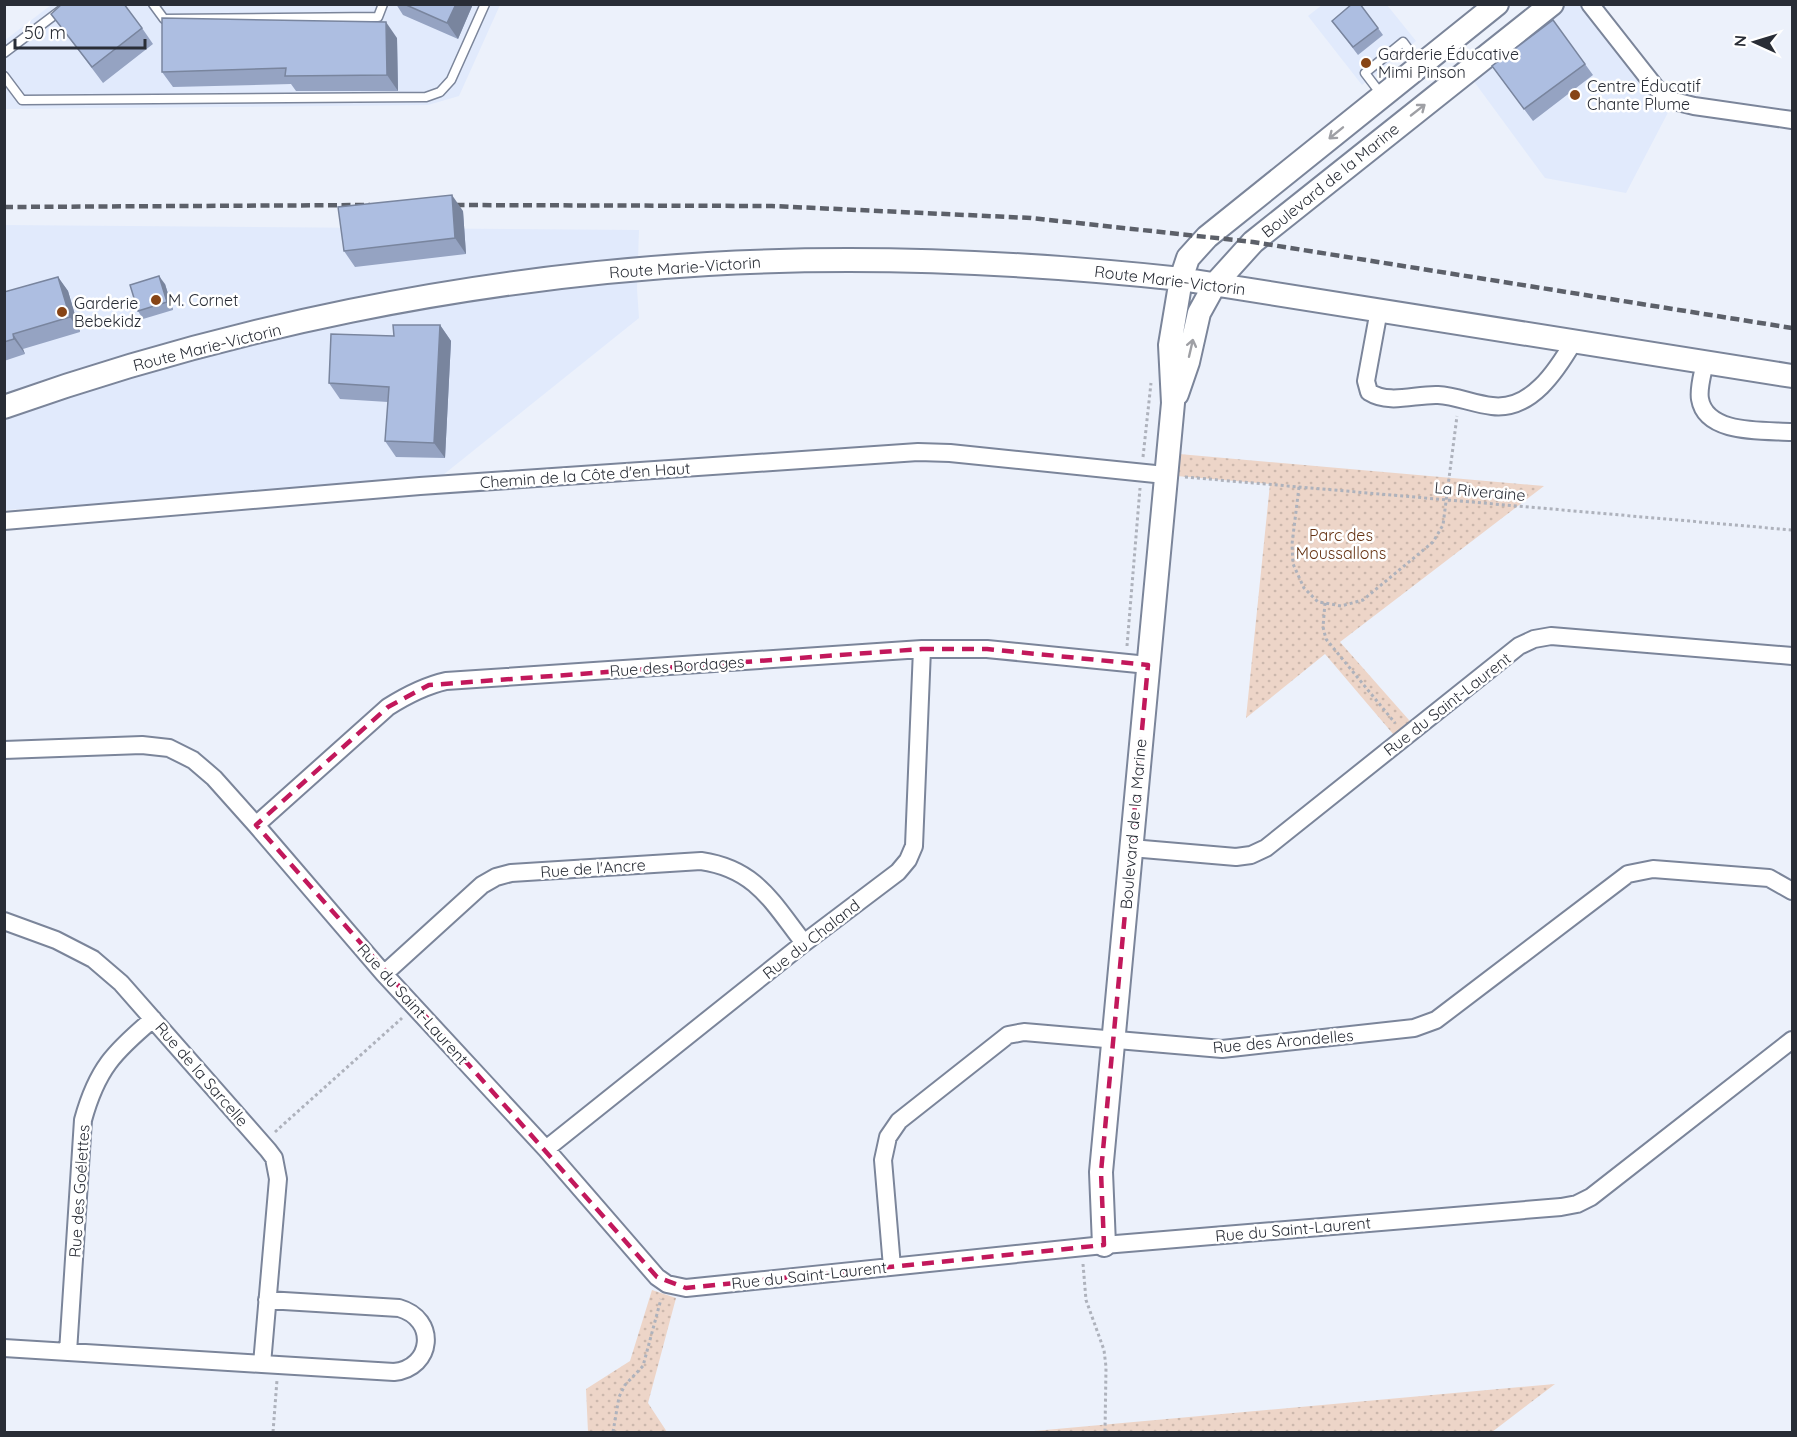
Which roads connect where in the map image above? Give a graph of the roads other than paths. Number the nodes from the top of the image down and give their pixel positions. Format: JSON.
{"nodes":[{"id":1,"x":69,"y":4,"type":"edge"},
{"id":2,"x":153,"y":4,"type":"edge"},
{"id":3,"x":383,"y":4,"type":"edge"},
{"id":4,"x":485,"y":4,"type":"edge"},
{"id":5,"x":1497,"y":4,"type":"edge"},
{"id":6,"x":1552,"y":4,"type":"edge"},
{"id":7,"x":1590,"y":4,"type":"edge"},
{"id":8,"x":4,"y":53,"type":"edge"},
{"id":9,"x":1420,"y":65,"type":"junction"},
{"id":10,"x":4,"y":76,"type":"edge"},
{"id":11,"x":1441,"y":92,"type":"junction"},
{"id":12,"x":1792,"y":120,"type":"edge"},
{"id":13,"x":1181,"y":279,"type":"junction"},
{"id":14,"x":1215,"y":284,"type":"junction"},
{"id":15,"x":1379,"y":310,"type":"junction"},
{"id":16,"x":1574,"y":341,"type":"junction"},
{"id":17,"x":1705,"y":362,"type":"junction"},
{"id":18,"x":1792,"y":376,"type":"edge"},
{"id":19,"x":1173,"y":404,"type":"junction"},
{"id":20,"x":4,"y":407,"type":"edge"},
{"id":21,"x":1792,"y":432,"type":"edge"},
{"id":22,"x":1165,"y":475,"type":"junction"},
{"id":23,"x":4,"y":521,"type":"edge"},
{"id":24,"x":922,"y":649,"type":"junction"},
{"id":25,"x":1792,"y":656,"type":"edge"},
{"id":26,"x":1136,"y":664,"type":"junction"},
{"id":27,"x":4,"y":750,"type":"edge"},
{"id":28,"x":256,"y":825,"type":"junction"},
{"id":29,"x":1131,"y":848,"type":"junction"},
{"id":30,"x":1792,"y":891,"type":"edge"},
{"id":31,"x":4,"y":921,"type":"edge"},
{"id":32,"x":804,"y":943,"type":"junction"},
{"id":33,"x":384,"y":974,"type":"junction"},
{"id":34,"x":153,"y":1019,"type":"junction"},
{"id":35,"x":1113,"y":1040,"type":"junction"},
{"id":36,"x":1792,"y":1040,"type":"edge"},
{"id":37,"x":546,"y":1149,"type":"junction"},
{"id":38,"x":1104,"y":1245,"type":"junction"},
{"id":39,"x":892,"y":1267,"type":"junction"},
{"id":40,"x":267,"y":1300,"type":"junction"},
{"id":41,"x":4,"y":1348,"type":"edge"},
{"id":42,"x":68,"y":1352,"type":"junction"},
{"id":43,"x":270,"y":1365,"type":"junction"}],
"edges":[{"from":1,"to":8,"type":"lane"},
{"from":2,"to":3,"type":"lane"},
{"from":4,"to":10,"type":"lane"},
{"from":5,"to":9,"type":"street","name":"Boulevard de la Marine"},
{"from":6,"to":11,"type":"street","name":"Boulevard de la Marine"},
{"from":7,"to":12,"type":"street"},
{"from":9,"to":11,"type":"street"},
{"from":9,"to":13,"type":"street","name":"Boulevard de la Marine","one_way":true},
{"from":14,"to":11,"type":"street","name":"Boulevard de la Marine","one_way":true},
{"from":13,"to":14,"type":"street","name":"Route Marie-Victorin"},
{"from":13,"to":19,"type":"street","name":"Boulevard de la Marine"},
{"from":13,"to":20,"type":"street","name":"Route Marie-Victorin"},
{"from":14,"to":15,"type":"street","name":"Route Marie-Victorin"},
{"from":19,"to":14,"type":"street","name":"Boulevard de la Marine","one_way":true},
{"from":15,"to":16,"type":"street","name":"Route Marie-Victorin"},
{"from":15,"to":16,"type":"street"},
{"from":16,"to":17,"type":"street","name":"Route Marie-Victorin"},
{"from":17,"to":18,"type":"street","name":"Route Marie-Victorin"},
{"from":17,"to":21,"type":"street"},
{"from":19,"to":22,"type":"street","name":"Boulevard de la Marine"},
{"from":22,"to":23,"type":"street","name":"Chemin de la Côte d'en Haut"},
{"from":22,"to":26,"type":"street","name":"Boulevard de la Marine"},
{"from":24,"to":26,"type":"street","name":"Rue des Bordages"},
{"from":24,"to":28,"type":"street","name":"Rue des Bordages"},
{"from":24,"to":32,"type":"street","name":"Rue du Chaland"},
{"from":25,"to":29,"type":"street","name":"Rue du Saint-Laurent"},
{"from":26,"to":29,"type":"street","name":"Boulevard de la Marine"},
{"from":27,"to":28,"type":"street","name":"Rue du Saint-Laurent"},
{"from":28,"to":33,"type":"street","name":"Rue du Saint-Laurent"},
{"from":29,"to":35,"type":"street","name":"Boulevard de la Marine"},
{"from":30,"to":35,"type":"street","name":"Rue des Arondelles"},
{"from":31,"to":34,"type":"street","name":"Rue de la Sarcelle"},
{"from":32,"to":33,"type":"street","name":"Rue de l'Ancre"},
{"from":32,"to":37,"type":"street","name":"Rue du Chaland"},
{"from":33,"to":37,"type":"street","name":"Rue du Saint-Laurent"},
{"from":34,"to":40,"type":"street","name":"Rue de la Sarcelle"},
{"from":34,"to":42,"type":"street","name":"Rue des Goélettes"},
{"from":35,"to":38,"type":"street","name":"Boulevard de la Marine"},
{"from":35,"to":39,"type":"street","name":"Rue des Arondelles"},
{"from":36,"to":38,"type":"street","name":"Rue du Saint-Laurent"},
{"from":37,"to":39,"type":"street","name":"Rue du Saint-Laurent"},
{"from":38,"to":39,"type":"street","name":"Rue du Saint-Laurent"},
{"from":40,"to":43,"type":"street","name":"Rue de la Sarcelle"},
{"from":40,"to":43,"type":"street"},
{"from":41,"to":42,"type":"street"},
{"from":42,"to":43,"type":"street"}]}
